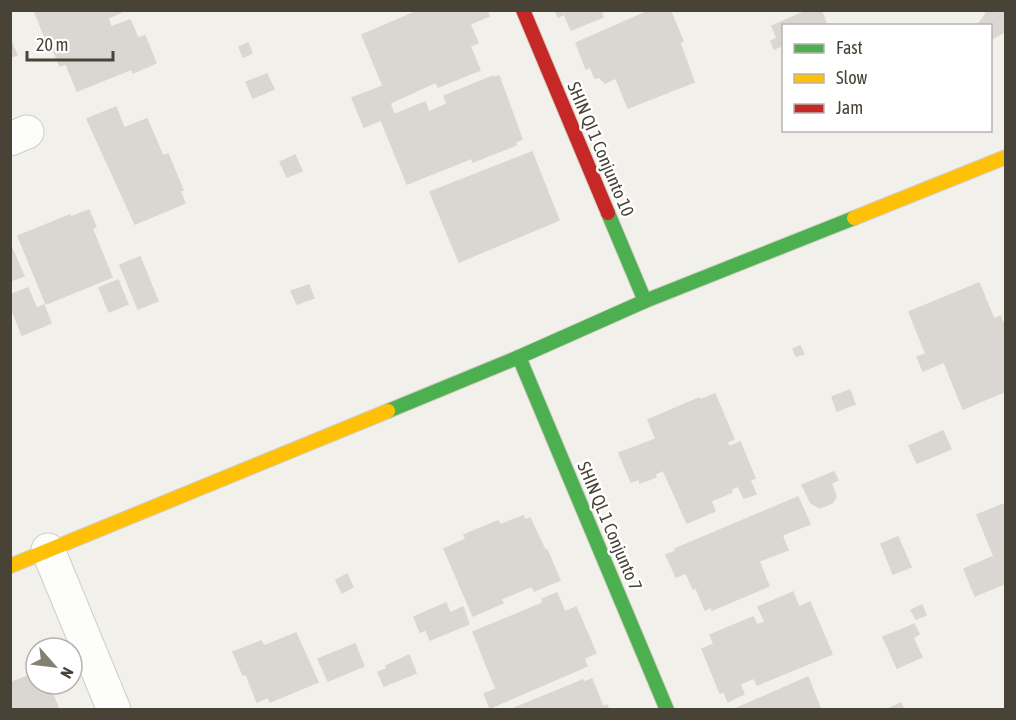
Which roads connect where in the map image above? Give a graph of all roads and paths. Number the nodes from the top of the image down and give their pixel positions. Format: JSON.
{"nodes":[{"id":1,"x":523,"y":10,"type":"edge"},
{"id":2,"x":1004,"y":164,"type":"edge"},
{"id":3,"x":645,"y":301,"type":"junction"},
{"id":4,"x":519,"y":357,"type":"junction"},
{"id":5,"x":48,"y":550,"type":"junction"},
{"id":6,"x":10,"y":566,"type":"edge"},
{"id":7,"x":114,"y":710,"type":"edge"},
{"id":8,"x":667,"y":710,"type":"edge"}],
"edges":[{"from":1,"to":3,"type":"street","name":"SHIN QI 1 Conjunto 10"},
{"from":2,"to":3,"type":"street"},
{"from":3,"to":4,"type":"street"},
{"from":4,"to":5,"type":"street"},
{"from":4,"to":8,"type":"street","name":"SHIN QL 1 Conjunto 7"},
{"from":5,"to":6,"type":"street"},
{"from":5,"to":7,"type":"street"}]}
